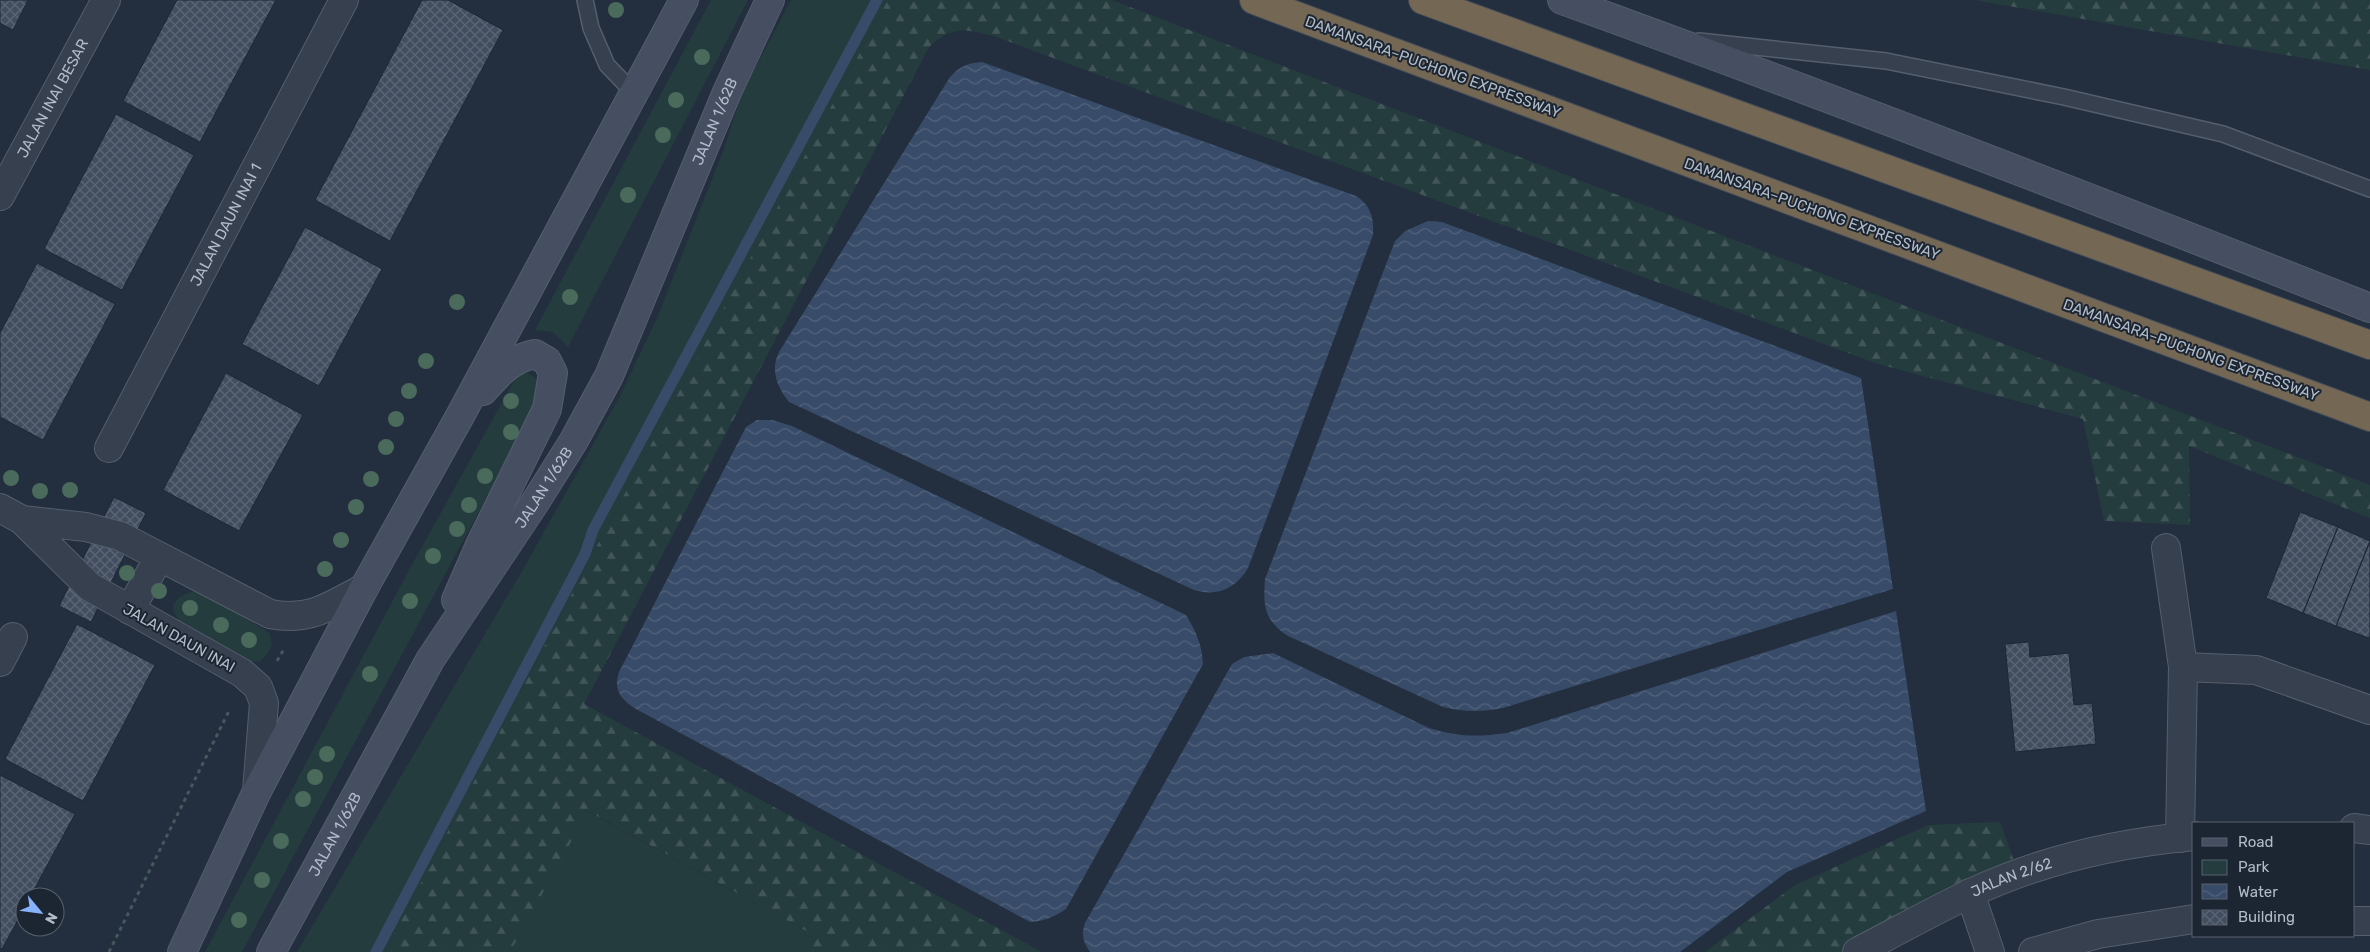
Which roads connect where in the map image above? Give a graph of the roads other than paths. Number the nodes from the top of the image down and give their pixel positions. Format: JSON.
{"nodes":[{"id":1,"x":106,"y":0,"type":"edge"},
{"id":2,"x":344,"y":0,"type":"edge"},
{"id":3,"x":585,"y":0,"type":"edge"},
{"id":4,"x":684,"y":0,"type":"edge"},
{"id":5,"x":770,"y":0,"type":"edge"},
{"id":6,"x":1254,"y":0,"type":"edge"},
{"id":7,"x":1422,"y":0,"type":"edge"},
{"id":8,"x":1562,"y":0,"type":"edge"},
{"id":9,"x":1665,"y":37,"type":"junction"},
{"id":10,"x":634,"y":93,"type":"junction"},
{"id":11,"x":2370,"y":189,"type":"edge"},
{"id":12,"x":0,"y":196,"type":"edge"},
{"id":13,"x":2370,"y":308,"type":"edge"},
{"id":14,"x":2370,"y":345,"type":"edge"},
{"id":15,"x":460,"y":416,"type":"junction"},
{"id":16,"x":2370,"y":417,"type":"edge"},
{"id":17,"x":109,"y":448,"type":"dead end"},
{"id":18,"x":11,"y":514,"type":"edge"},
{"id":19,"x":2166,"y":548,"type":"dead end"},
{"id":20,"x":159,"y":557,"type":"junction"},
{"id":21,"x":364,"y":588,"type":"junction"},
{"id":22,"x":130,"y":610,"type":"junction"},
{"id":23,"x":14,"y":637,"type":"dead end"},
{"id":24,"x":430,"y":660,"type":"junction"},
{"id":25,"x":0,"y":662,"type":"edge"},
{"id":26,"x":2183,"y":667,"type":"junction"},
{"id":27,"x":2370,"y":710,"type":"edge"},
{"id":28,"x":257,"y":790,"type":"junction"},
{"id":29,"x":2355,"y":828,"type":"edge"},
{"id":30,"x":2370,"y":830,"type":"edge"},
{"id":31,"x":2187,"y":837,"type":"edge"},
{"id":32,"x":1970,"y":893,"type":"junction"},
{"id":33,"x":2192,"y":919,"type":"edge"},
{"id":34,"x":2355,"y":921,"type":"edge"},
{"id":35,"x":2370,"y":922,"type":"edge"},
{"id":36,"x":182,"y":952,"type":"edge"},
{"id":37,"x":271,"y":952,"type":"edge"},
{"id":38,"x":1857,"y":952,"type":"edge"},
{"id":39,"x":1990,"y":952,"type":"edge"},
{"id":40,"x":2033,"y":952,"type":"edge"}],
"edges":[{"from":1,"to":12,"type":"street","name":"JALAN INAI BESAR"},
{"from":2,"to":17,"type":"street","name":"JALAN DAUN INAI 1"},
{"from":3,"to":10,"type":"lane"},
{"from":4,"to":10,"type":"main road"},
{"from":5,"to":24,"type":"main road","name":"JALAN 1/62B"},
{"from":6,"to":16,"type":"highway","name":"DAMANSARA–PUCHONG EXPRESSWAY"},
{"from":7,"to":14,"type":"highway"},
{"from":8,"to":9,"type":"main road"},
{"from":9,"to":11,"type":"lane"},
{"from":9,"to":13,"type":"main road"},
{"from":10,"to":15,"type":"main road"},
{"from":15,"to":21,"type":"main road"},
{"from":15,"to":24,"type":"main road"},
{"from":18,"to":20,"type":"street","name":"JALAN DAUN INAI"},
{"from":18,"to":22,"type":"street","name":"JALAN DAUN INAI"},
{"from":19,"to":26,"type":"street","name":"JALAN 2/62"},
{"from":20,"to":21,"type":"street","name":"JALAN DAUN INAI"},
{"from":20,"to":22,"type":"street"},
{"from":21,"to":28,"type":"main road"},
{"from":22,"to":28,"type":"street","name":"JALAN DAUN INAI"},
{"from":23,"to":25,"type":"street"},
{"from":24,"to":37,"type":"main road","name":"JALAN 1/62B"},
{"from":26,"to":27,"type":"street"},
{"from":26,"to":31,"type":"street","name":"JALAN 2/62"},
{"from":28,"to":36,"type":"main road"},
{"from":29,"to":30,"type":"street"},
{"from":31,"to":32,"type":"street","name":"JALAN 2/62"},
{"from":32,"to":38,"type":"street","name":"JALAN 2/62"},
{"from":32,"to":39,"type":"street"},
{"from":33,"to":40,"type":"street"},
{"from":34,"to":35,"type":"street"}]}
